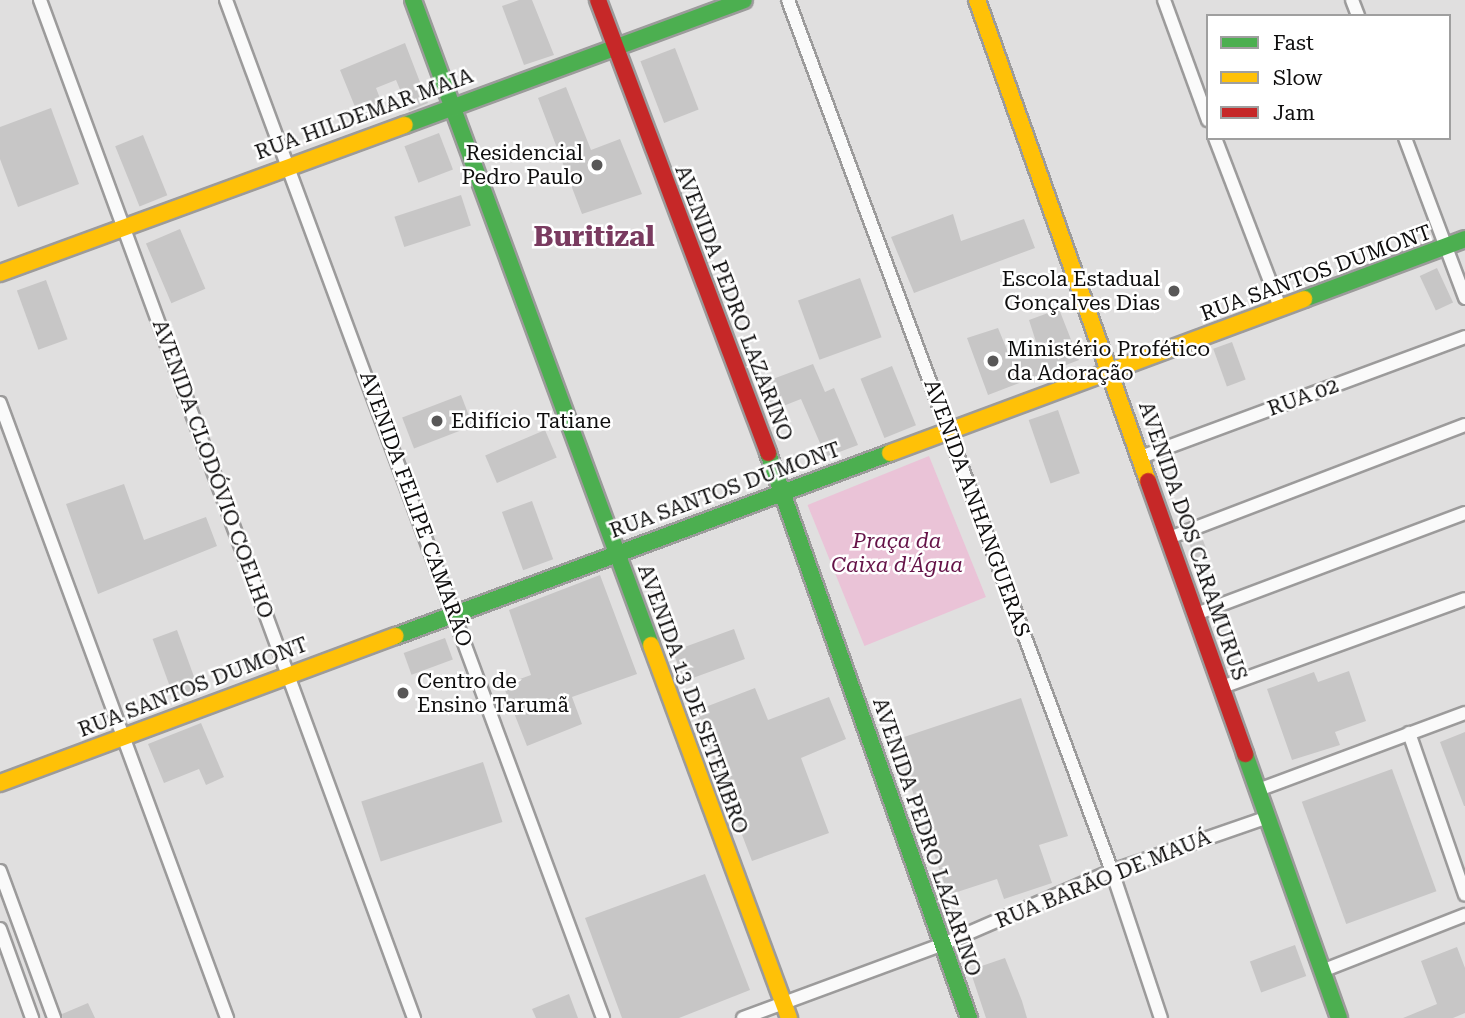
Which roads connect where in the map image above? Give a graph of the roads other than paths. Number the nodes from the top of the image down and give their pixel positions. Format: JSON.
{"nodes":[{"id":1,"x":40,"y":0,"type":"edge"},
{"id":2,"x":226,"y":0,"type":"edge"},
{"id":3,"x":413,"y":0,"type":"edge"},
{"id":4,"x":598,"y":0,"type":"edge"},
{"id":5,"x":744,"y":0,"type":"edge"},
{"id":6,"x":788,"y":0,"type":"edge"},
{"id":7,"x":977,"y":0,"type":"edge"},
{"id":8,"x":1164,"y":0,"type":"edge"},
{"id":9,"x":614,"y":45,"type":"junction"},
{"id":10,"x":452,"y":105,"type":"junction"},
{"id":11,"x":1206,"y":115,"type":"edge"},
{"id":12,"x":1215,"y":140,"type":"edge"},
{"id":13,"x":1406,"y":140,"type":"edge"},
{"id":14,"x":288,"y":164,"type":"junction"},
{"id":15,"x":124,"y":225,"type":"junction"},
{"id":16,"x":1465,"y":239,"type":"edge"},
{"id":17,"x":1446,"y":247,"type":"junction"},
{"id":18,"x":0,"y":273,"type":"edge"},
{"id":19,"x":1465,"y":298,"type":"edge"},
{"id":20,"x":1280,"y":307,"type":"junction"},
{"id":21,"x":1465,"y":337,"type":"edge"},
{"id":22,"x":1112,"y":372,"type":"junction"},
{"id":23,"x":0,"y":403,"type":"edge"},
{"id":24,"x":1465,"y":425,"type":"edge"},
{"id":25,"x":948,"y":431,"type":"junction"},
{"id":26,"x":1141,"y":457,"type":"junction"},
{"id":27,"x":782,"y":491,"type":"junction"},
{"id":28,"x":1465,"y":513,"type":"edge"},
{"id":29,"x":1169,"y":538,"type":"junction"},
{"id":30,"x":616,"y":552,"type":"junction"},
{"id":31,"x":1465,"y":599,"type":"edge"},
{"id":32,"x":454,"y":611,"type":"junction"},
{"id":33,"x":1196,"y":614,"type":"junction"},
{"id":34,"x":287,"y":673,"type":"junction"},
{"id":35,"x":1222,"y":687,"type":"junction"},
{"id":36,"x":1465,"y":713,"type":"edge"},
{"id":37,"x":1409,"y":733,"type":"junction"},
{"id":38,"x":122,"y":735,"type":"junction"},
{"id":39,"x":0,"y":783,"type":"edge"},
{"id":40,"x":1258,"y":790,"type":"junction"},
{"id":41,"x":1268,"y":817,"type":"junction"},
{"id":42,"x":0,"y":871,"type":"edge"},
{"id":43,"x":1112,"y":871,"type":"junction"},
{"id":44,"x":1465,"y":895,"type":"edge"},
{"id":45,"x":1465,"y":915,"type":"edge"},
{"id":46,"x":0,"y":929,"type":"edge"},
{"id":47,"x":26,"y":941,"type":"junction"},
{"id":48,"x":943,"y":944,"type":"junction"},
{"id":49,"x":7,"y":948,"type":"junction"},
{"id":50,"x":1322,"y":971,"type":"junction"},
{"id":51,"x":786,"y":1010,"type":"edge"},
{"id":52,"x":32,"y":1018,"type":"edge"},
{"id":53,"x":54,"y":1018,"type":"edge"},
{"id":54,"x":227,"y":1018,"type":"edge"},
{"id":55,"x":414,"y":1018,"type":"edge"},
{"id":56,"x":603,"y":1018,"type":"edge"},
{"id":57,"x":743,"y":1018,"type":"edge"},
{"id":58,"x":969,"y":1018,"type":"edge"},
{"id":59,"x":1161,"y":1018,"type":"edge"},
{"id":60,"x":1339,"y":1018,"type":"edge"}],
"edges":[{"from":1,"to":15,"type":"street","name":"AVENIDA CLODÓVIO COELHO"},
{"from":2,"to":14,"type":"street","name":"AVENIDA FELIPE CAMARÃO"},
{"from":3,"to":10,"type":"main road","name":"AVENIDA 13 DE SETEMBRO"},
{"from":4,"to":9,"type":"main road","name":"AVENIDA PEDRO LAZARINO"},
{"from":5,"to":9,"type":"main road","name":"RUA HILDEMAR MAIA"},
{"from":6,"to":25,"type":"street","name":"AVENIDA ANHANGUERAS"},
{"from":7,"to":22,"type":"main road","name":"AVENIDA DOS CARAMURUS"},
{"from":8,"to":11,"type":"street"},
{"from":9,"to":10,"type":"main road","name":"RUA HILDEMAR MAIA"},
{"from":9,"to":27,"type":"main road","name":"AVENIDA PEDRO LAZARINO"},
{"from":10,"to":14,"type":"main road","name":"RUA HILDEMAR MAIA"},
{"from":10,"to":30,"type":"main road","name":"AVENIDA 13 DE SETEMBRO"},
{"from":12,"to":20,"type":"street"},
{"from":13,"to":17,"type":"street"},
{"from":14,"to":15,"type":"main road","name":"RUA HILDEMAR MAIA"},
{"from":14,"to":32,"type":"street","name":"AVENIDA FELIPE CAMARÃO"},
{"from":15,"to":18,"type":"main road","name":"RUA HILDEMAR MAIA"},
{"from":15,"to":34,"type":"street","name":"AVENIDA CLODÓVIO COELHO"},
{"from":16,"to":17,"type":"main road","name":"RUA SANTOS DUMONT"},
{"from":17,"to":19,"type":"street"},
{"from":17,"to":20,"type":"main road","name":"RUA SANTOS DUMONT"},
{"from":20,"to":22,"type":"main road","name":"RUA SANTOS DUMONT"},
{"from":21,"to":26,"type":"street","name":"RUA 02"},
{"from":22,"to":25,"type":"main road","name":"RUA SANTOS DUMONT"},
{"from":22,"to":26,"type":"main road","name":"AVENIDA DOS CARAMURUS"},
{"from":23,"to":38,"type":"street"},
{"from":24,"to":29,"type":"street"},
{"from":25,"to":27,"type":"main road","name":"RUA SANTOS DUMONT"},
{"from":25,"to":43,"type":"street","name":"AVENIDA ANHANGUERAS"},
{"from":26,"to":29,"type":"main road","name":"AVENIDA DOS CARAMURUS"},
{"from":27,"to":30,"type":"main road","name":"RUA SANTOS DUMONT"},
{"from":27,"to":48,"type":"main road","name":"AVENIDA PEDRO LAZARINO"},
{"from":28,"to":33,"type":"street"},
{"from":29,"to":33,"type":"main road","name":"AVENIDA DOS CARAMURUS"},
{"from":30,"to":32,"type":"main road","name":"RUA SANTOS DUMONT"},
{"from":30,"to":51,"type":"main road","name":"AVENIDA 13 DE SETEMBRO"},
{"from":31,"to":35,"type":"street"},
{"from":32,"to":34,"type":"main road","name":"RUA SANTOS DUMONT"},
{"from":32,"to":56,"type":"street","name":"AVENIDA FELIPE CAMARÃO"},
{"from":33,"to":35,"type":"main road","name":"AVENIDA DOS CARAMURUS"},
{"from":34,"to":38,"type":"main road","name":"RUA SANTOS DUMONT"},
{"from":34,"to":55,"type":"street","name":"AVENIDA CLODÓVIO COELHO"},
{"from":35,"to":40,"type":"main road","name":"AVENIDA DOS CARAMURUS"},
{"from":36,"to":37,"type":"street"},
{"from":37,"to":40,"type":"street"},
{"from":37,"to":44,"type":"street"},
{"from":38,"to":39,"type":"main road","name":"RUA SANTOS DUMONT"},
{"from":38,"to":54,"type":"street"},
{"from":40,"to":41,"type":"main road","name":"AVENIDA DOS CARAMURUS"},
{"from":41,"to":43,"type":"street","name":"RUA BARÃO DE MAUÁ"},
{"from":41,"to":50,"type":"main road","name":"AVENIDA DOS CARAMURUS"},
{"from":42,"to":47,"type":"street"},
{"from":43,"to":48,"type":"street","name":"RUA BARÃO DE MAUÁ"},
{"from":43,"to":59,"type":"street","name":"AVENIDA ANHANGUERAS"},
{"from":45,"to":50,"type":"street"},
{"from":46,"to":49,"type":"street"},
{"from":47,"to":49,"type":"street"},
{"from":47,"to":53,"type":"street"},
{"from":48,"to":51,"type":"street","name":"RUA BARÃO DE MAUÁ"},
{"from":48,"to":58,"type":"main road","name":"AVENIDA PEDRO LAZARINO"},
{"from":49,"to":52,"type":"street"},
{"from":50,"to":60,"type":"main road","name":"AVENIDA DOS CARAMURUS"},
{"from":51,"to":57,"type":"street","name":"RUA BARÃO DE MAUÁ"}]}
